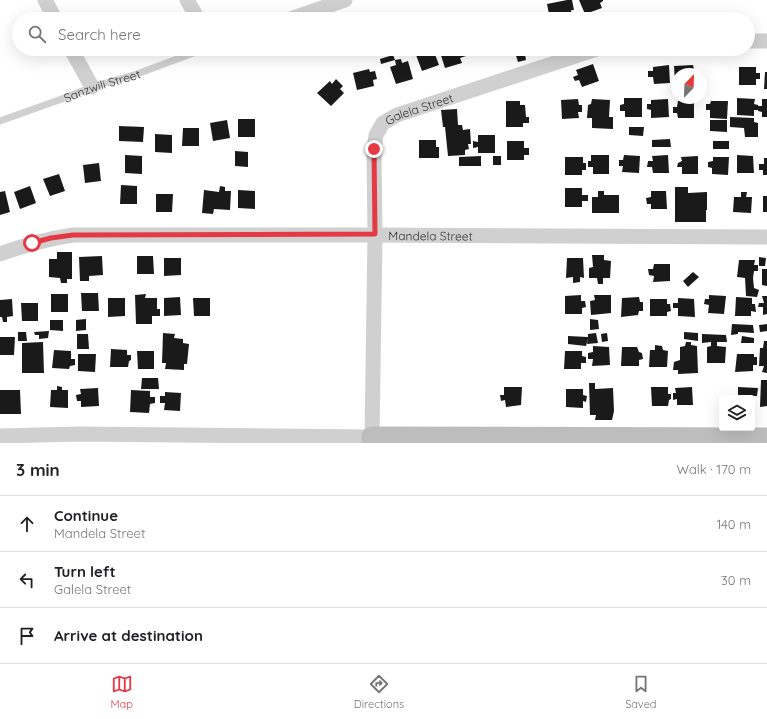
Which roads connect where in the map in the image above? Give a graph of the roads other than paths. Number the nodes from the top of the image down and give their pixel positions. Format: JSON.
{"nodes":[{"id":1,"x":45,"y":0,"type":"edge"},
{"id":2,"x":187,"y":0,"type":"edge"},
{"id":3,"x":345,"y":0,"type":"edge"},
{"id":4,"x":51,"y":12,"type":"edge"},
{"id":5,"x":194,"y":12,"type":"edge"},
{"id":6,"x":310,"y":12,"type":"edge"},
{"id":7,"x":755,"y":41,"type":"edge"},
{"id":8,"x":767,"y":41,"type":"edge"},
{"id":9,"x":75,"y":56,"type":"edge"},
{"id":10,"x":185,"y":56,"type":"edge"},
{"id":11,"x":575,"y":56,"type":"edge"},
{"id":12,"x":92,"y":86,"type":"junction"},
{"id":13,"x":0,"y":121,"type":"edge"},
{"id":14,"x":375,"y":234,"type":"junction"},
{"id":15,"x":767,"y":237,"type":"edge"},
{"id":16,"x":0,"y":254,"type":"edge"},
{"id":17,"x":0,"y":436,"type":"edge"},
{"id":18,"x":767,"y":438,"type":"edge"},
{"id":19,"x":80,"y":439,"type":"edge"},
{"id":20,"x":372,"y":440,"type":"edge"},
{"id":21,"x":729,"y":440,"type":"edge"}],
"edges":[{"from":1,"to":4,"type":"street"},
{"from":2,"to":5,"type":"street"},
{"from":3,"to":6,"type":"street"},
{"from":7,"to":8,"type":"street"},
{"from":9,"to":12,"type":"street"},
{"from":10,"to":12,"type":"lane","name":"Sanzwili Street"},
{"from":11,"to":14,"type":"street","name":"Galela Street"},
{"from":12,"to":13,"type":"lane","name":"Sanzwili Street"},
{"from":14,"to":15,"type":"street","name":"Mandela Street"},
{"from":14,"to":16,"type":"street","name":"Mandela Street"},
{"from":14,"to":20,"type":"street","name":"Galela Street"},
{"from":17,"to":19,"type":"street"},
{"from":18,"to":21,"type":"street"},
{"from":19,"to":20,"type":"street"},
{"from":20,"to":21,"type":"street"}]}
